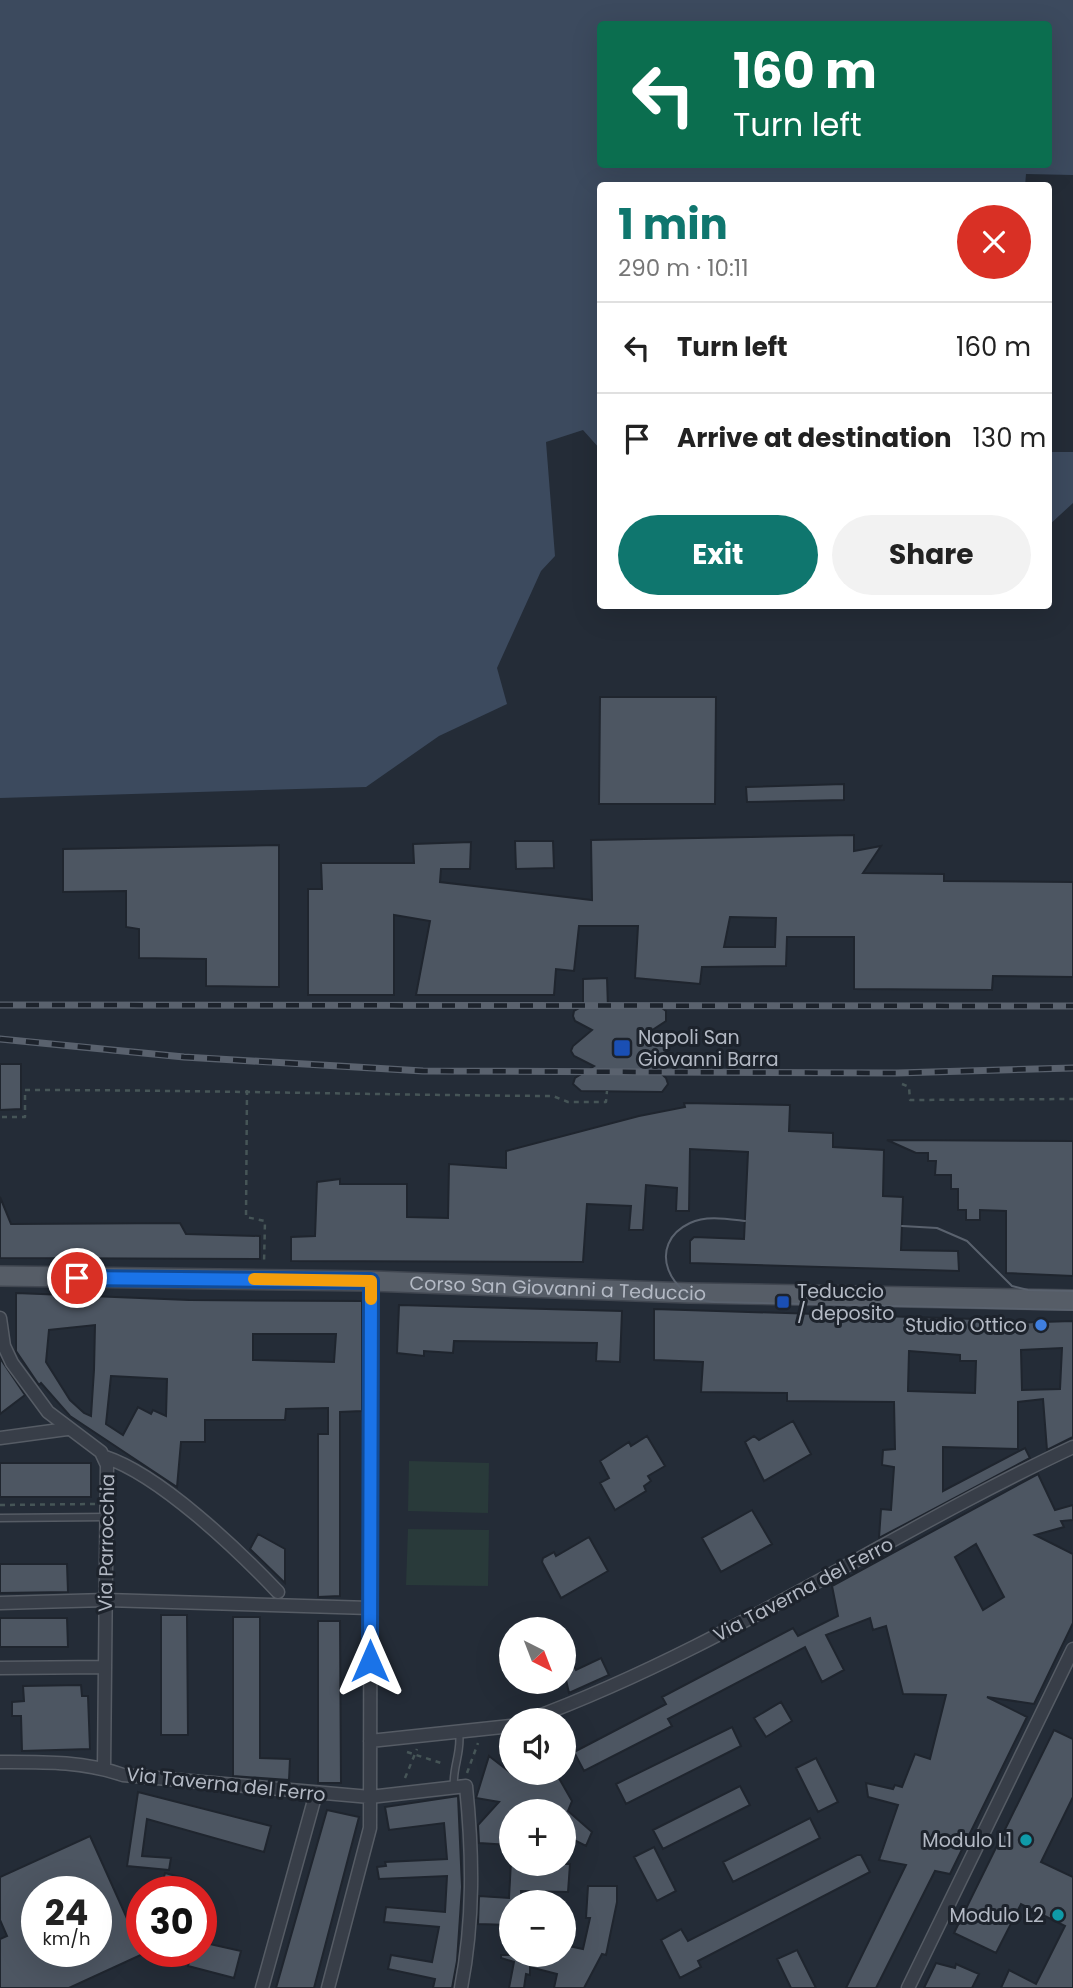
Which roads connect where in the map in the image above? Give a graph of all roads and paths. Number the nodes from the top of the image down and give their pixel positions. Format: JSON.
{"nodes":[{"id":1,"x":902,"y":1084,"type":"dead end"},
{"id":2,"x":247,"y":1090,"type":"junction"},
{"id":3,"x":607,"y":1091,"type":"dead end"},
{"id":4,"x":1073,"y":1099,"type":"edge"},
{"id":5,"x":2,"y":1116,"type":"edge"},
{"id":6,"x":264,"y":1267,"type":"dead end"},
{"id":7,"x":0,"y":1276,"type":"edge"},
{"id":8,"x":371,"y":1281,"type":"junction"},
{"id":9,"x":1073,"y":1300,"type":"edge"},
{"id":10,"x":0,"y":1318,"type":"edge"},
{"id":11,"x":66,"y":1429,"type":"junction"},
{"id":12,"x":0,"y":1438,"type":"edge"},
{"id":13,"x":1073,"y":1447,"type":"edge"},
{"id":14,"x":105,"y":1457,"type":"junction"},
{"id":15,"x":0,"y":1504,"type":"edge"},
{"id":16,"x":79,"y":1504,"type":"dead end"},
{"id":17,"x":108,"y":1517,"type":"junction"},
{"id":18,"x":0,"y":1518,"type":"edge"},
{"id":19,"x":278,"y":1592,"type":"dead end"},
{"id":20,"x":106,"y":1600,"type":"junction"},
{"id":21,"x":0,"y":1603,"type":"edge"},
{"id":22,"x":370,"y":1608,"type":"junction"},
{"id":23,"x":1073,"y":1649,"type":"edge"},
{"id":24,"x":104,"y":1667,"type":"junction"},
{"id":25,"x":0,"y":1668,"type":"edge"},
{"id":26,"x":558,"y":1708,"type":"edge"},
{"id":27,"x":499,"y":1728,"type":"edge"},
{"id":28,"x":459,"y":1733,"type":"junction"},
{"id":29,"x":370,"y":1741,"type":"junction"},
{"id":30,"x":478,"y":1743,"type":"dead end"},
{"id":31,"x":417,"y":1749,"type":"dead end"},
{"id":32,"x":402,"y":1750,"type":"dead end"},
{"id":33,"x":415,"y":1755,"type":"junction"},
{"id":34,"x":0,"y":1762,"type":"edge"},
{"id":35,"x":454,"y":1768,"type":"junction"},
{"id":36,"x":104,"y":1769,"type":"junction"},
{"id":37,"x":467,"y":1773,"type":"junction"},
{"id":38,"x":404,"y":1781,"type":"dead end"},
{"id":39,"x":459,"y":1784,"type":"junction"},
{"id":40,"x":316,"y":1793,"type":"junction"},
{"id":41,"x":370,"y":1797,"type":"junction"},
{"id":42,"x":262,"y":1988,"type":"edge"},
{"id":43,"x":328,"y":1988,"type":"edge"},
{"id":44,"x":461,"y":1988,"type":"edge"},
{"id":45,"x":908,"y":1988,"type":"edge"}],
"edges":[{"from":1,"to":4,"type":"path"},
{"from":2,"to":3,"type":"path"},
{"from":2,"to":5,"type":"path"},
{"from":2,"to":6,"type":"path"},
{"from":7,"to":8,"type":"main road","name":"Corso San Giovanni a Teduccio"},
{"from":8,"to":9,"type":"main road","name":"Corso San Giovanni a Teduccio"},
{"from":8,"to":22,"type":"street"},
{"from":10,"to":11,"type":"street","name":"Via Parrocchia"},
{"from":11,"to":12,"type":"street"},
{"from":11,"to":14,"type":"street","name":"Via Parrocchia"},
{"from":13,"to":26,"type":"street","name":"Via Taverna del Ferro"},
{"from":14,"to":17,"type":"street","name":"Via Parrocchia"},
{"from":14,"to":19,"type":"street"},
{"from":15,"to":16,"type":"path"},
{"from":17,"to":18,"type":"lane"},
{"from":17,"to":20,"type":"street","name":"Via Parrocchia"},
{"from":20,"to":21,"type":"street"},
{"from":20,"to":22,"type":"street"},
{"from":20,"to":24,"type":"street","name":"Via Parrocchia"},
{"from":22,"to":29,"type":"street"},
{"from":23,"to":45,"type":"street"},
{"from":24,"to":25,"type":"street"},
{"from":24,"to":36,"type":"street","name":"Via Parrocchia"},
{"from":27,"to":28,"type":"street"},
{"from":28,"to":29,"type":"street"},
{"from":28,"to":35,"type":"lane"},
{"from":29,"to":41,"type":"street"},
{"from":30,"to":37,"type":"path"},
{"from":31,"to":33,"type":"path"},
{"from":32,"to":33,"type":"path"},
{"from":33,"to":35,"type":"path"},
{"from":33,"to":38,"type":"path"},
{"from":34,"to":36,"type":"street","name":"Via Taverna del Ferro"},
{"from":35,"to":37,"type":"path"},
{"from":35,"to":39,"type":"lane"},
{"from":36,"to":40,"type":"street","name":"Via Taverna del Ferro"},
{"from":37,"to":39,"type":"path"},
{"from":39,"to":41,"type":"street","name":"Via Taverna del Ferro"},
{"from":39,"to":44,"type":"street"},
{"from":40,"to":41,"type":"street","name":"Via Taverna del Ferro"},
{"from":40,"to":42,"type":"street"},
{"from":41,"to":43,"type":"street"}]}
